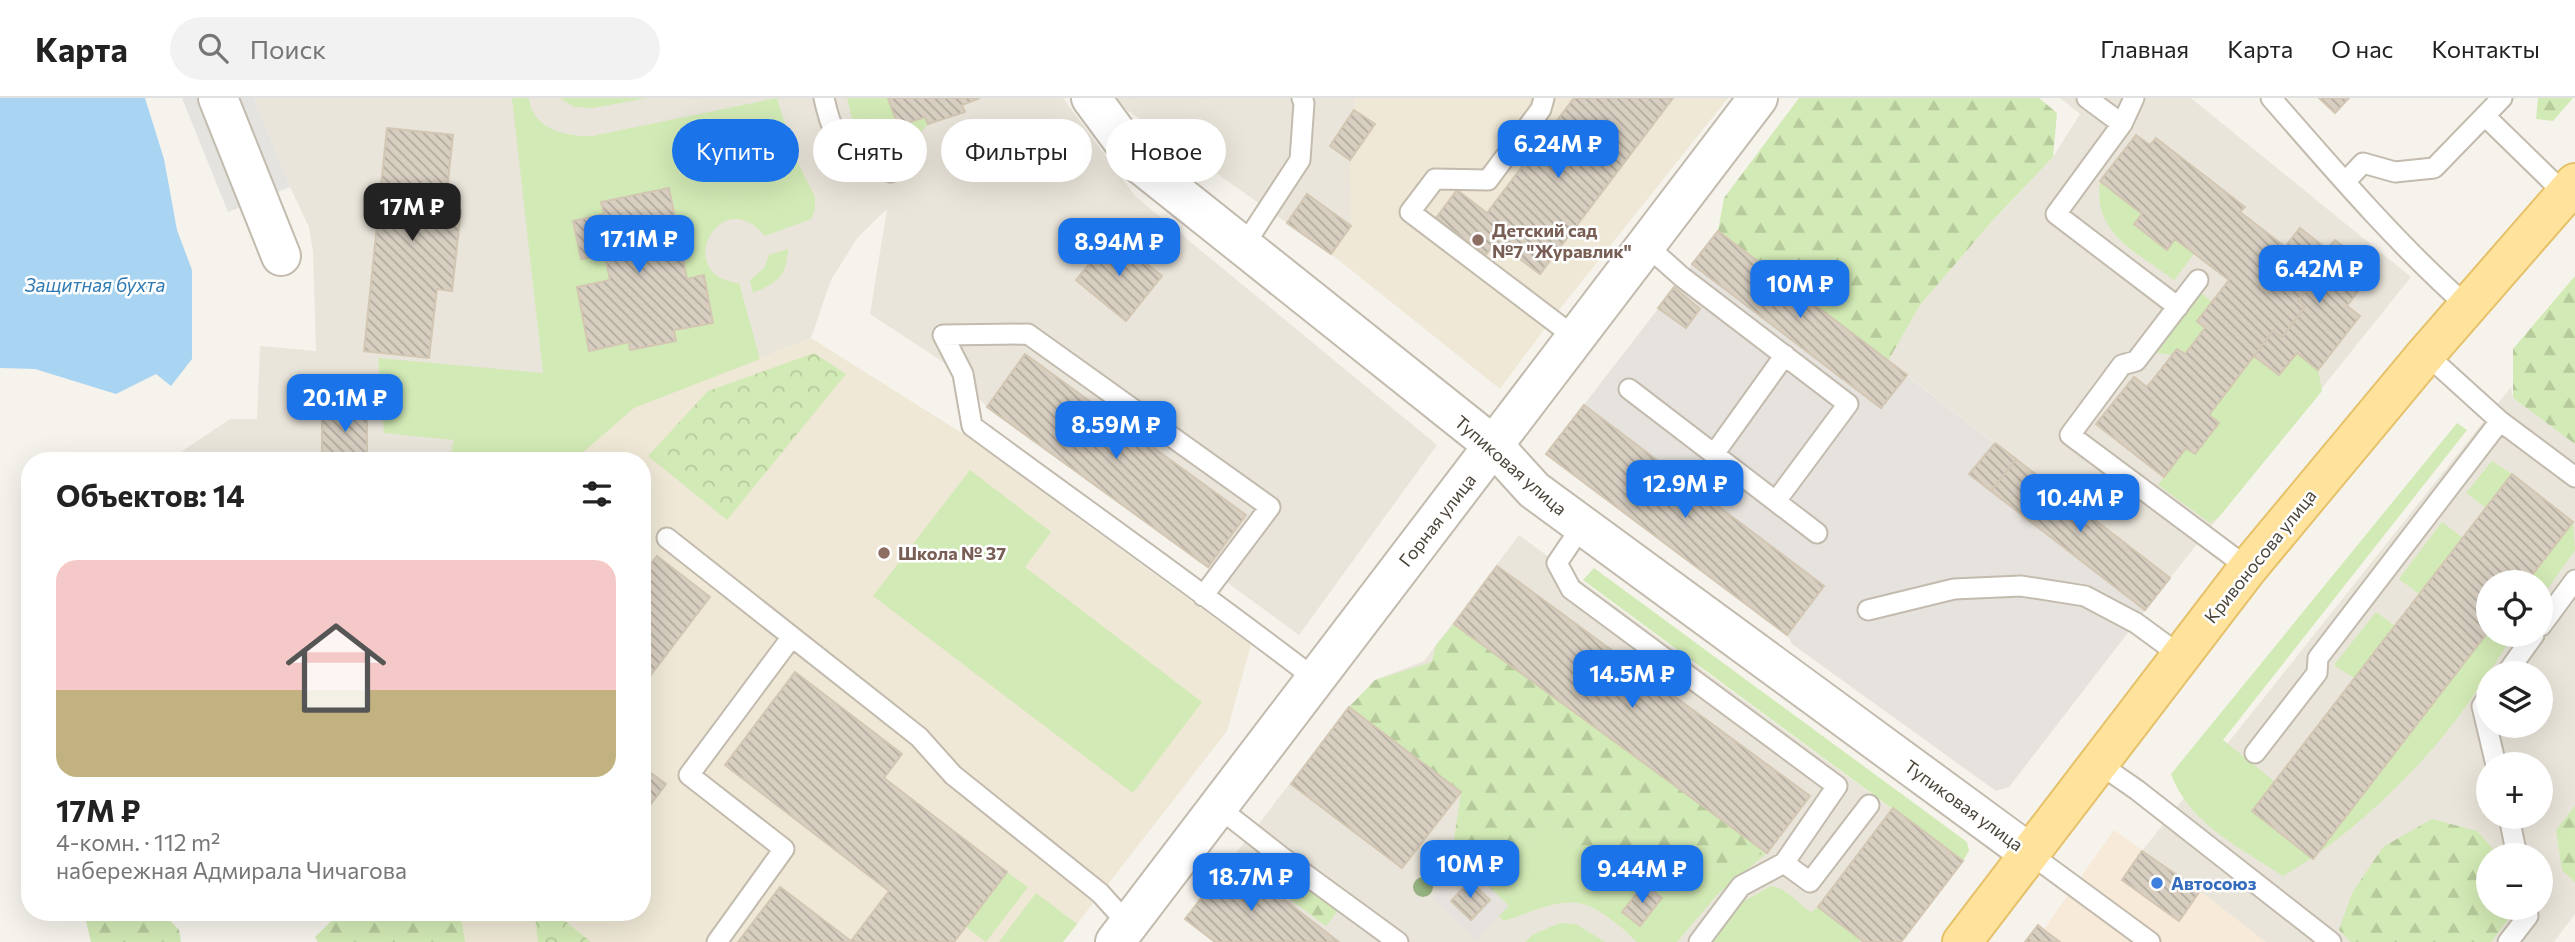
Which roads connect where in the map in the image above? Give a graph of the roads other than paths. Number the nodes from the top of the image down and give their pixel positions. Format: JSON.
{"nodes":[{"id":1,"x":218,"y":98,"type":"edge"},
{"id":2,"x":824,"y":98,"type":"edge"},
{"id":3,"x":1091,"y":98,"type":"edge"},
{"id":4,"x":1302,"y":98,"type":"edge"},
{"id":5,"x":1544,"y":98,"type":"edge"},
{"id":6,"x":1758,"y":98,"type":"edge"},
{"id":7,"x":2087,"y":98,"type":"edge"},
{"id":8,"x":2134,"y":98,"type":"edge"},
{"id":9,"x":2271,"y":98,"type":"edge"},
{"id":10,"x":2502,"y":98,"type":"edge"},
{"id":11,"x":2485,"y":116,"type":"junction"},
{"id":12,"x":830,"y":119,"type":"edge"},
{"id":13,"x":2122,"y":124,"type":"junction"},
{"id":14,"x":2345,"y":182,"type":"junction"},
{"id":15,"x":2570,"y":189,"type":"edge"},
{"id":16,"x":1646,"y":245,"type":"junction"},
{"id":17,"x":1244,"y":247,"type":"junction"},
{"id":18,"x":282,"y":256,"type":"dead end"},
{"id":19,"x":2198,"y":280,"type":"dead end"},
{"id":20,"x":2178,"y":307,"type":"junction"},
{"id":21,"x":2468,"y":307,"type":"junction"},
{"id":22,"x":1576,"y":338,"type":"junction"},
{"id":23,"x":2426,"y":354,"type":"junction"},
{"id":24,"x":1785,"y":355,"type":"junction"},
{"id":25,"x":1629,"y":389,"type":"dead end"},
{"id":26,"x":2500,"y":421,"type":"junction"},
{"id":27,"x":1494,"y":446,"type":"junction"},
{"id":28,"x":1714,"y":454,"type":"junction"},
{"id":29,"x":2575,"y":477,"type":"edge"},
{"id":30,"x":1776,"y":502,"type":"junction"},
{"id":31,"x":1582,"y":526,"type":"junction"},
{"id":32,"x":1817,"y":533,"type":"dead end"},
{"id":33,"x":667,"y":538,"type":"dead end"},
{"id":34,"x":2248,"y":568,"type":"junction"},
{"id":35,"x":2575,"y":580,"type":"edge"},
{"id":36,"x":1203,"y":596,"type":"junction"},
{"id":37,"x":1868,"y":610,"type":"dead end"},
{"id":38,"x":2553,"y":610,"type":"edge"},
{"id":39,"x":791,"y":638,"type":"junction"},
{"id":40,"x":2181,"y":656,"type":"junction"},
{"id":41,"x":1314,"y":678,"type":"junction"},
{"id":42,"x":2255,"y":753,"type":"dead end"},
{"id":43,"x":2098,"y":763,"type":"junction"},
{"id":44,"x":1869,"y":805,"type":"dead end"},
{"id":45,"x":1218,"y":807,"type":"junction"},
{"id":46,"x":2029,"y":853,"type":"junction"},
{"id":47,"x":1784,"y":863,"type":"junction"},
{"id":48,"x":2525,"y":920,"type":"edge"},
{"id":49,"x":1132,"y":936,"type":"edge"},
{"id":50,"x":717,"y":942,"type":"edge"},
{"id":51,"x":1398,"y":942,"type":"edge"},
{"id":52,"x":1699,"y":942,"type":"edge"},
{"id":53,"x":1962,"y":942,"type":"edge"},
{"id":54,"x":2150,"y":942,"type":"edge"},
{"id":55,"x":2331,"y":942,"type":"edge"},
{"id":56,"x":2508,"y":942,"type":"edge"}],
"edges":[{"from":1,"to":18,"type":"street"},
{"from":2,"to":12,"type":"lane"},
{"from":3,"to":17,"type":"street","name":"Тупиковая улица"},
{"from":4,"to":17,"type":"lane"},
{"from":5,"to":22,"type":"lane"},
{"from":6,"to":16,"type":"street","name":"Горная улица"},
{"from":7,"to":13,"type":"lane"},
{"from":8,"to":13,"type":"lane"},
{"from":9,"to":14,"type":"lane"},
{"from":10,"to":11,"type":"lane"},
{"from":11,"to":14,"type":"lane"},
{"from":11,"to":15,"type":"lane"},
{"from":13,"to":20,"type":"lane"},
{"from":14,"to":21,"type":"lane"},
{"from":15,"to":21,"type":"main road","name":"Кривоносова улица"},
{"from":16,"to":22,"type":"street","name":"Горная улица"},
{"from":16,"to":24,"type":"lane"},
{"from":17,"to":27,"type":"street","name":"Тупиковая улица"},
{"from":19,"to":20,"type":"lane"},
{"from":20,"to":34,"type":"lane"},
{"from":21,"to":23,"type":"main road","name":"Кривоносова улица"},
{"from":22,"to":27,"type":"street","name":"Горная улица"},
{"from":23,"to":26,"type":"lane"},
{"from":23,"to":34,"type":"main road","name":"Кривоносова улица"},
{"from":24,"to":28,"type":"lane"},
{"from":24,"to":30,"type":"lane"},
{"from":25,"to":28,"type":"lane"},
{"from":26,"to":29,"type":"lane"},
{"from":26,"to":42,"type":"lane"},
{"from":27,"to":31,"type":"street","name":"Тупиковая улица"},
{"from":27,"to":41,"type":"street","name":"Горная улица"},
{"from":28,"to":30,"type":"lane"},
{"from":30,"to":32,"type":"lane"},
{"from":31,"to":46,"type":"street","name":"Тупиковая улица"},
{"from":31,"to":47,"type":"lane"},
{"from":33,"to":39,"type":"lane"},
{"from":34,"to":40,"type":"main road","name":"Кривоносова улица"},
{"from":35,"to":38,"type":"lane"},
{"from":36,"to":36,"type":"lane"},
{"from":36,"to":41,"type":"lane"},
{"from":37,"to":40,"type":"lane"},
{"from":39,"to":49,"type":"lane"},
{"from":39,"to":50,"type":"lane"},
{"from":40,"to":43,"type":"main road","name":"Кривоносова улица"},
{"from":41,"to":45,"type":"street","name":"Горная улица"},
{"from":43,"to":46,"type":"main road","name":"Кривоносова улица"},
{"from":43,"to":55,"type":"lane"},
{"from":44,"to":47,"type":"lane"},
{"from":45,"to":49,"type":"street","name":"Горная улица"},
{"from":45,"to":51,"type":"lane"},
{"from":46,"to":53,"type":"main road","name":"Кривоносова улица"},
{"from":46,"to":54,"type":"lane"},
{"from":47,"to":52,"type":"lane"},
{"from":48,"to":56,"type":"lane"}]}
